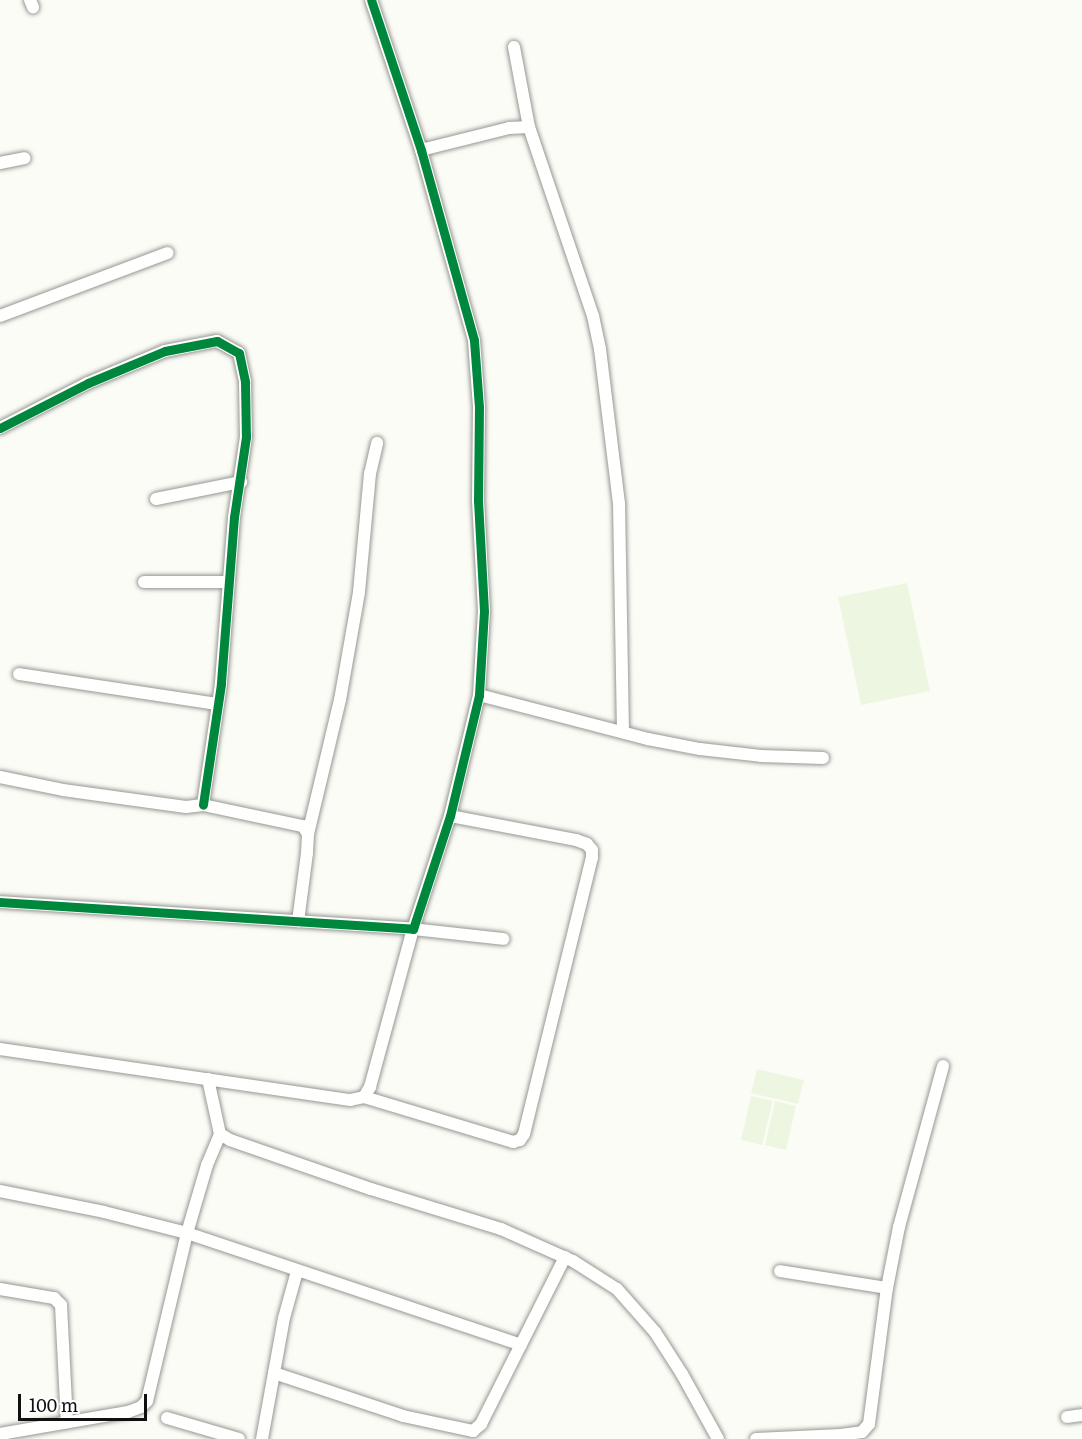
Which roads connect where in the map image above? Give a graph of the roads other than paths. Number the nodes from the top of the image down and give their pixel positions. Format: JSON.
{"nodes":[{"id":1,"x":370,"y":0,"type":"edge"},
{"id":2,"x":514,"y":47,"type":"dead end"},
{"id":3,"x":529,"y":127,"type":"junction"},
{"id":4,"x":421,"y":150,"type":"junction"},
{"id":5,"x":25,"y":158,"type":"dead end"},
{"id":6,"x":0,"y":163,"type":"edge"},
{"id":7,"x":168,"y":252,"type":"dead end"},
{"id":8,"x":0,"y":316,"type":"edge"},
{"id":9,"x":0,"y":428,"type":"edge"},
{"id":10,"x":376,"y":443,"type":"dead end"},
{"id":11,"x":241,"y":482,"type":"junction"},
{"id":12,"x":156,"y":499,"type":"dead end"},
{"id":13,"x":144,"y":582,"type":"dead end"},
{"id":14,"x":228,"y":582,"type":"junction"},
{"id":15,"x":19,"y":674,"type":"dead end"},
{"id":16,"x":479,"y":695,"type":"junction"},
{"id":17,"x":218,"y":704,"type":"junction"},
{"id":18,"x":623,"y":732,"type":"junction"},
{"id":19,"x":823,"y":758,"type":"dead end"},
{"id":20,"x":0,"y":777,"type":"edge"},
{"id":21,"x":203,"y":805,"type":"junction"},
{"id":22,"x":450,"y":816,"type":"junction"},
{"id":23,"x":308,"y":834,"type":"junction"},
{"id":24,"x":0,"y":903,"type":"edge"},
{"id":25,"x":298,"y":921,"type":"junction"},
{"id":26,"x":413,"y":929,"type":"junction"},
{"id":27,"x":503,"y":939,"type":"dead end"},
{"id":28,"x":0,"y":1049,"type":"edge"},
{"id":29,"x":943,"y":1065,"type":"dead end"},
{"id":30,"x":208,"y":1079,"type":"junction"},
{"id":31,"x":364,"y":1097,"type":"junction"},
{"id":32,"x":220,"y":1134,"type":"junction"},
{"id":33,"x":0,"y":1191,"type":"edge"},
{"id":34,"x":187,"y":1233,"type":"junction"},
{"id":35,"x":565,"y":1257,"type":"junction"},
{"id":36,"x":297,"y":1271,"type":"junction"},
{"id":37,"x":780,"y":1271,"type":"dead end"},
{"id":38,"x":887,"y":1288,"type":"junction"},
{"id":39,"x":0,"y":1289,"type":"edge"},
{"id":40,"x":520,"y":1345,"type":"junction"},
{"id":41,"x":274,"y":1373,"type":"junction"},
{"id":42,"x":1082,"y":1415,"type":"edge"},
{"id":43,"x":1067,"y":1417,"type":"dead end"},
{"id":44,"x":167,"y":1418,"type":"dead end"},
{"id":45,"x":67,"y":1422,"type":"junction"},
{"id":46,"x":0,"y":1434,"type":"edge"},
{"id":47,"x":238,"y":1439,"type":"edge"},
{"id":48,"x":262,"y":1439,"type":"edge"},
{"id":49,"x":718,"y":1439,"type":"edge"},
{"id":50,"x":756,"y":1439,"type":"edge"}],
"edges":[{"from":1,"to":4,"type":"street"},
{"from":2,"to":3,"type":"street"},
{"from":3,"to":4,"type":"street"},
{"from":3,"to":18,"type":"street"},
{"from":4,"to":16,"type":"street"},
{"from":5,"to":6,"type":"street"},
{"from":7,"to":8,"type":"street"},
{"from":9,"to":11,"type":"street"},
{"from":10,"to":23,"type":"street"},
{"from":11,"to":12,"type":"street"},
{"from":11,"to":14,"type":"street"},
{"from":13,"to":14,"type":"street"},
{"from":14,"to":17,"type":"street"},
{"from":15,"to":17,"type":"street"},
{"from":16,"to":18,"type":"street"},
{"from":16,"to":22,"type":"street"},
{"from":17,"to":21,"type":"street"},
{"from":18,"to":19,"type":"street"},
{"from":20,"to":21,"type":"street"},
{"from":21,"to":23,"type":"street"},
{"from":22,"to":26,"type":"street"},
{"from":22,"to":31,"type":"street"},
{"from":23,"to":25,"type":"street"},
{"from":24,"to":25,"type":"street"},
{"from":25,"to":26,"type":"street"},
{"from":26,"to":27,"type":"street"},
{"from":26,"to":31,"type":"street"},
{"from":28,"to":30,"type":"street"},
{"from":29,"to":38,"type":"street"},
{"from":30,"to":31,"type":"street"},
{"from":30,"to":32,"type":"street"},
{"from":32,"to":34,"type":"street"},
{"from":32,"to":35,"type":"street"},
{"from":33,"to":34,"type":"street"},
{"from":34,"to":36,"type":"street"},
{"from":34,"to":45,"type":"street"},
{"from":35,"to":40,"type":"street"},
{"from":35,"to":49,"type":"street"},
{"from":36,"to":40,"type":"street"},
{"from":36,"to":41,"type":"street"},
{"from":37,"to":38,"type":"street"},
{"from":38,"to":50,"type":"street"},
{"from":39,"to":45,"type":"street"},
{"from":40,"to":41,"type":"street"},
{"from":41,"to":48,"type":"street"},
{"from":42,"to":43,"type":"street"},
{"from":44,"to":47,"type":"street"},
{"from":45,"to":46,"type":"street"}]}
